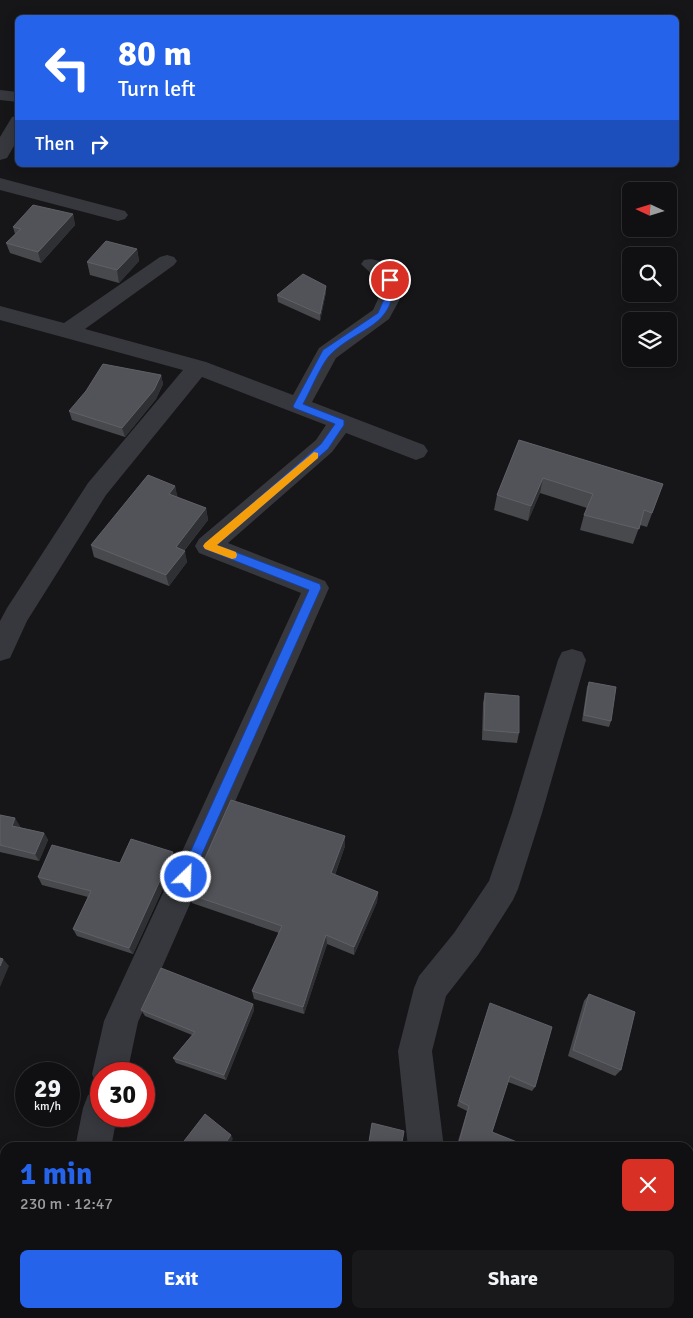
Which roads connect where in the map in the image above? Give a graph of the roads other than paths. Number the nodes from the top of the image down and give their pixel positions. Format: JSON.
{"nodes":[{"id":1,"x":0,"y":95,"type":"edge"},
{"id":2,"x":15,"y":97,"type":"edge"},
{"id":3,"x":15,"y":126,"type":"edge"},
{"id":4,"x":0,"y":154,"type":"edge"},
{"id":5,"x":0,"y":184,"type":"edge"},
{"id":6,"x":118,"y":215,"type":"dead end"},
{"id":7,"x":167,"y":261,"type":"dead end"},
{"id":8,"x":372,"y":264,"type":"dead end"},
{"id":9,"x":0,"y":313,"type":"edge"},
{"id":10,"x":67,"y":332,"type":"junction"},
{"id":11,"x":198,"y":367,"type":"junction"},
{"id":12,"x":298,"y":406,"type":"junction"},
{"id":13,"x":341,"y":422,"type":"junction"},
{"id":14,"x":416,"y":451,"type":"dead end"},
{"id":15,"x":0,"y":650,"type":"edge"},
{"id":16,"x":572,"y":660,"type":"dead end"},
{"id":17,"x":112,"y":1062,"type":"edge"},
{"id":18,"x":97,"y":1127,"type":"edge"},
{"id":19,"x":93,"y":1142,"type":"edge"},
{"id":20,"x":425,"y":1142,"type":"edge"}],
"edges":[{"from":1,"to":2,"type":"street"},
{"from":3,"to":4,"type":"street"},
{"from":5,"to":6,"type":"street"},
{"from":7,"to":10,"type":"street"},
{"from":8,"to":12,"type":"street"},
{"from":9,"to":10,"type":"street"},
{"from":10,"to":11,"type":"street"},
{"from":11,"to":12,"type":"street"},
{"from":11,"to":15,"type":"street"},
{"from":12,"to":13,"type":"street"},
{"from":13,"to":14,"type":"street"},
{"from":13,"to":17,"type":"street"},
{"from":16,"to":20,"type":"street"},
{"from":18,"to":19,"type":"street"}]}
